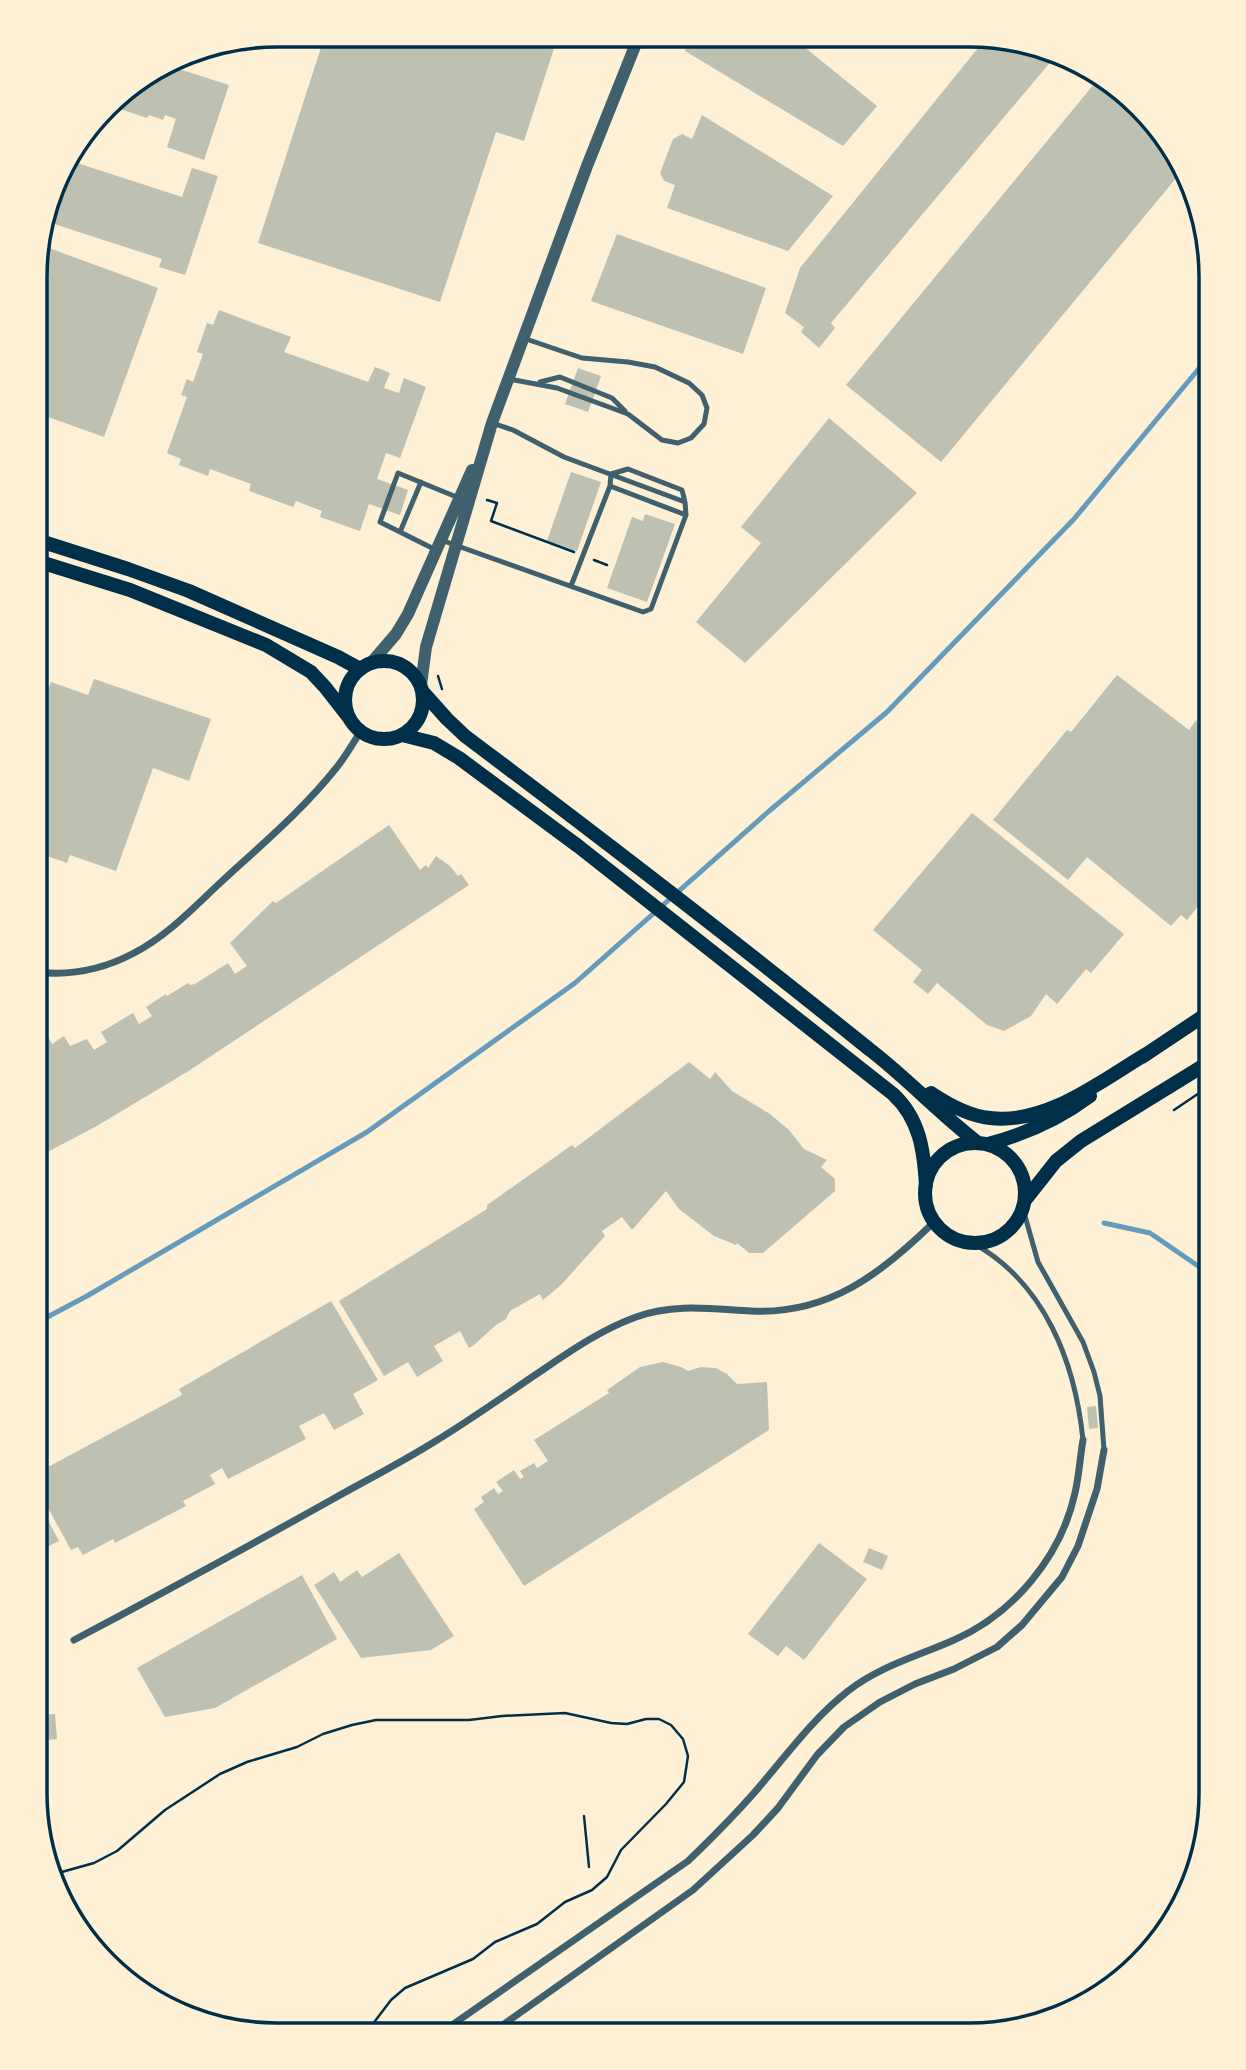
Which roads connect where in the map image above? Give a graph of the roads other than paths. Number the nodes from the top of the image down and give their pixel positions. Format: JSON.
{"nodes":[{"id":1,"x":635,"y":47,"type":"edge"},
{"id":2,"x":523,"y":338,"type":"junction"},
{"id":3,"x":508,"y":379,"type":"junction"},
{"id":4,"x":537,"y":383,"type":"junction"},
{"id":5,"x":628,"y":414,"type":"junction"},
{"id":6,"x":492,"y":423,"type":"junction"},
{"id":7,"x":611,"y":474,"type":"junction"},
{"id":8,"x":421,"y":482,"type":"junction"},
{"id":9,"x":610,"y":486,"type":"junction"},
{"id":10,"x":459,"y":498,"type":"junction"},
{"id":11,"x":685,"y":502,"type":"junction"},
{"id":12,"x":686,"y":515,"type":"junction"},
{"id":13,"x":400,"y":532,"type":"junction"},
{"id":14,"x":47,"y":543,"type":"edge"},
{"id":15,"x":439,"y":545,"type":"junction"},
{"id":16,"x":457,"y":545,"type":"junction"},
{"id":17,"x":47,"y":564,"type":"edge"},
{"id":18,"x":571,"y":586,"type":"junction"},
{"id":19,"x":365,"y":666,"type":"junction"},
{"id":20,"x":421,"y":688,"type":"junction"},
{"id":21,"x":351,"y":719,"type":"junction"},
{"id":22,"x":361,"y":731,"type":"junction"},
{"id":23,"x":401,"y":735,"type":"junction"},
{"id":24,"x":47,"y":972,"type":"edge"},
{"id":25,"x":1199,"y":1019,"type":"edge"},
{"id":26,"x":1148,"y":1053,"type":"junction"},
{"id":27,"x":1198,"y":1069,"type":"edge"},
{"id":28,"x":903,"y":1075,"type":"junction"},
{"id":29,"x":983,"y":1143,"type":"junction"},
{"id":30,"x":926,"y":1186,"type":"junction"},
{"id":31,"x":1024,"y":1205,"type":"junction"},
{"id":32,"x":934,"y":1222,"type":"junction"},
{"id":33,"x":973,"y":1243,"type":"junction"},
{"id":34,"x":1083,"y":1440,"type":"joint"},
{"id":35,"x":1104,"y":1450,"type":"joint"},
{"id":36,"x":74,"y":1640,"type":"dead end"},
{"id":37,"x":455,"y":2023,"type":"edge"},
{"id":38,"x":506,"y":2023,"type":"edge"}],
"edges":[{"from":1,"to":2,"type":"street"},
{"from":2,"to":3,"type":"street"},
{"from":2,"to":5,"type":"lane"},
{"from":3,"to":4,"type":"lane"},
{"from":3,"to":6,"type":"street"},
{"from":4,"to":5,"type":"lane"},
{"from":4,"to":5,"type":"lane"},
{"from":6,"to":7,"type":"lane"},
{"from":6,"to":10,"type":"street"},
{"from":6,"to":16,"type":"street"},
{"from":7,"to":9,"type":"lane"},
{"from":7,"to":11,"type":"lane"},
{"from":7,"to":11,"type":"lane"},
{"from":8,"to":10,"type":"lane"},
{"from":8,"to":13,"type":"lane"},
{"from":8,"to":13,"type":"lane"},
{"from":9,"to":12,"type":"lane"},
{"from":9,"to":18,"type":"lane"},
{"from":10,"to":15,"type":"street"},
{"from":11,"to":12,"type":"lane"},
{"from":12,"to":18,"type":"lane"},
{"from":13,"to":15,"type":"lane"},
{"from":14,"to":19,"type":"main road"},
{"from":15,"to":16,"type":"lane"},
{"from":15,"to":19,"type":"street"},
{"from":16,"to":18,"type":"lane"},
{"from":16,"to":20,"type":"street"},
{"from":17,"to":21,"type":"main road"},
{"from":19,"to":20,"type":"main road"},
{"from":19,"to":21,"type":"main road"},
{"from":20,"to":23,"type":"main road"},
{"from":20,"to":28,"type":"main road"},
{"from":21,"to":22,"type":"main road"},
{"from":22,"to":23,"type":"main road"},
{"from":22,"to":24,"type":"street"},
{"from":23,"to":30,"type":"main road"},
{"from":25,"to":26,"type":"main road"},
{"from":26,"to":28,"type":"main road"},
{"from":26,"to":29,"type":"main road"},
{"from":27,"to":31,"type":"main road"},
{"from":28,"to":29,"type":"main road"},
{"from":29,"to":30,"type":"main road"},
{"from":29,"to":31,"type":"main road"},
{"from":30,"to":32,"type":"main road"},
{"from":31,"to":33,"type":"main road"},
{"from":31,"to":35,"type":"lane"},
{"from":32,"to":33,"type":"main road"},
{"from":32,"to":36,"type":"street"},
{"from":33,"to":34,"type":"lane"},
{"from":34,"to":37,"type":"street"},
{"from":35,"to":38,"type":"street"}]}
